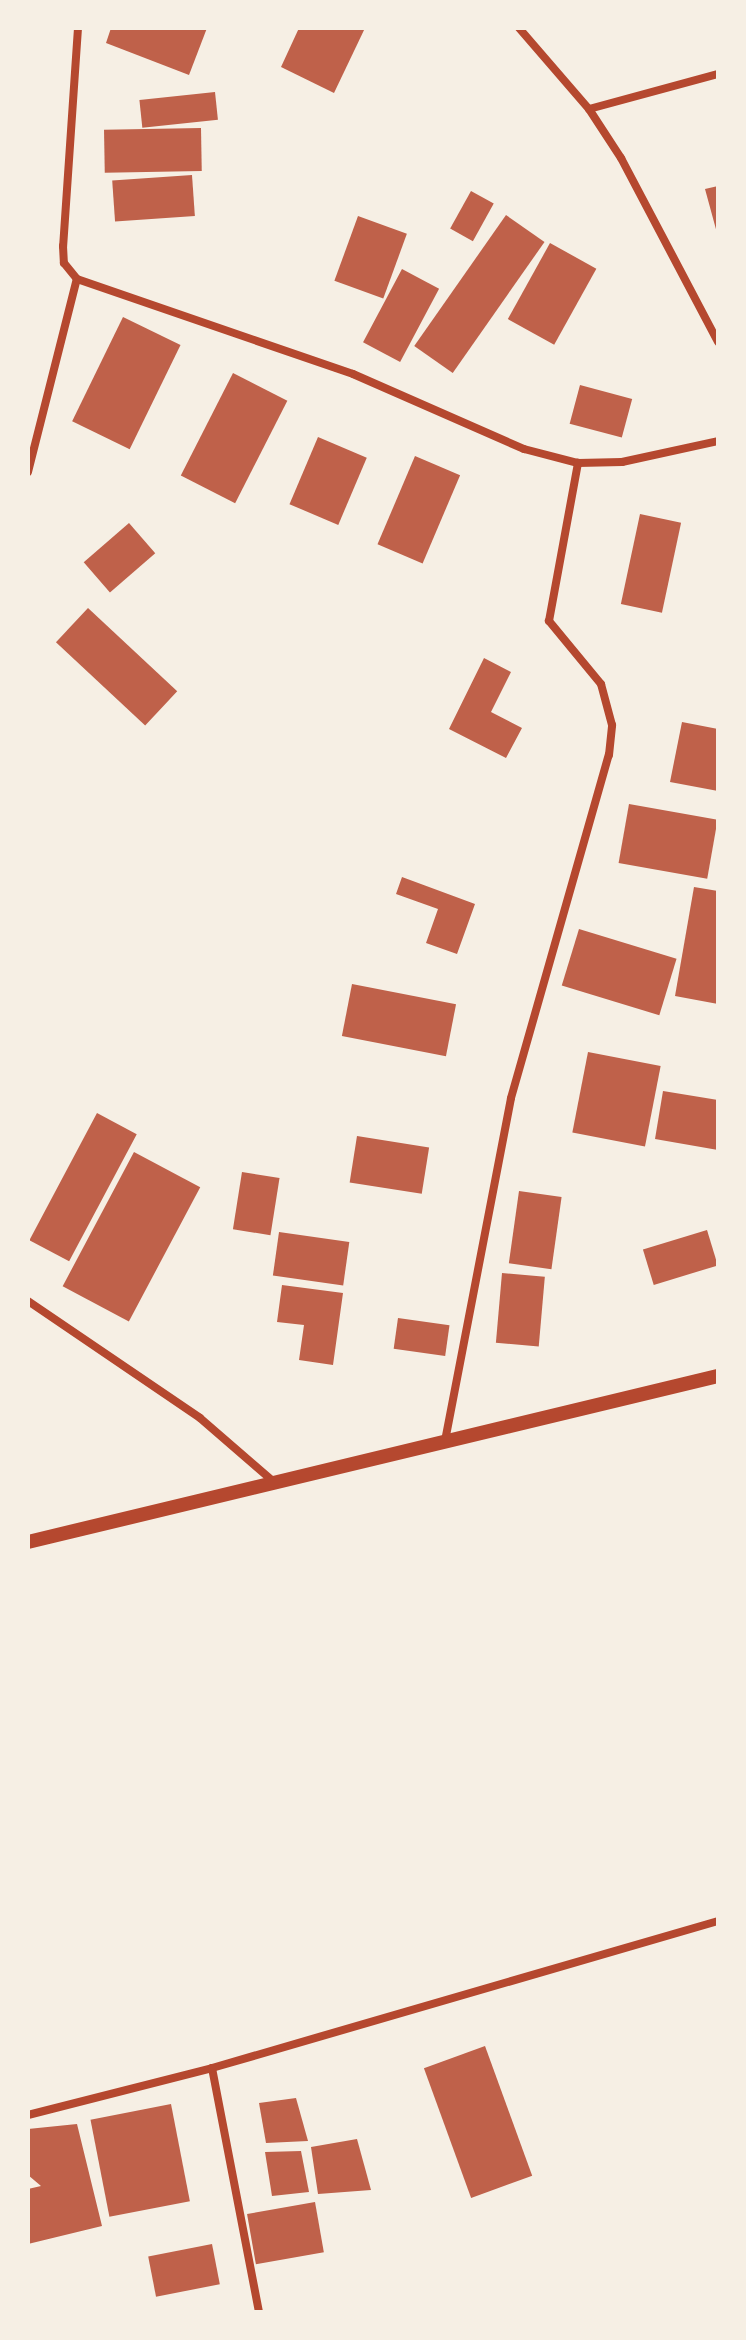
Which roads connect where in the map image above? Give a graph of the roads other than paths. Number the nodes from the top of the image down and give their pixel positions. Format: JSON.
{"nodes":[{"id":1,"x":78,"y":28,"type":"edge"},
{"id":2,"x":519,"y":28,"type":"edge"},
{"id":3,"x":718,"y":74,"type":"edge"},
{"id":4,"x":589,"y":109,"type":"junction"},
{"id":5,"x":77,"y":279,"type":"junction"},
{"id":6,"x":718,"y":342,"type":"edge"},
{"id":7,"x":718,"y":441,"type":"edge"},
{"id":8,"x":578,"y":463,"type":"junction"},
{"id":9,"x":28,"y":472,"type":"edge"},
{"id":10,"x":28,"y":1301,"type":"edge"},
{"id":11,"x":718,"y":1376,"type":"edge"},
{"id":12,"x":445,"y":1442,"type":"junction"},
{"id":13,"x":275,"y":1483,"type":"junction"},
{"id":14,"x":28,"y":1542,"type":"edge"},
{"id":15,"x":718,"y":1921,"type":"edge"},
{"id":16,"x":212,"y":2068,"type":"junction"},
{"id":17,"x":28,"y":2115,"type":"edge"},
{"id":18,"x":259,"y":2312,"type":"edge"}],
"edges":[{"from":1,"to":5,"type":"street"},
{"from":2,"to":4,"type":"street"},
{"from":3,"to":4,"type":"street"},
{"from":4,"to":6,"type":"street"},
{"from":5,"to":8,"type":"street"},
{"from":5,"to":9,"type":"street"},
{"from":7,"to":8,"type":"street"},
{"from":8,"to":12,"type":"street"},
{"from":10,"to":13,"type":"street"},
{"from":11,"to":12,"type":"street"},
{"from":12,"to":13,"type":"street"},
{"from":13,"to":14,"type":"street"},
{"from":15,"to":16,"type":"street"},
{"from":16,"to":17,"type":"street"},
{"from":16,"to":18,"type":"street"}]}
